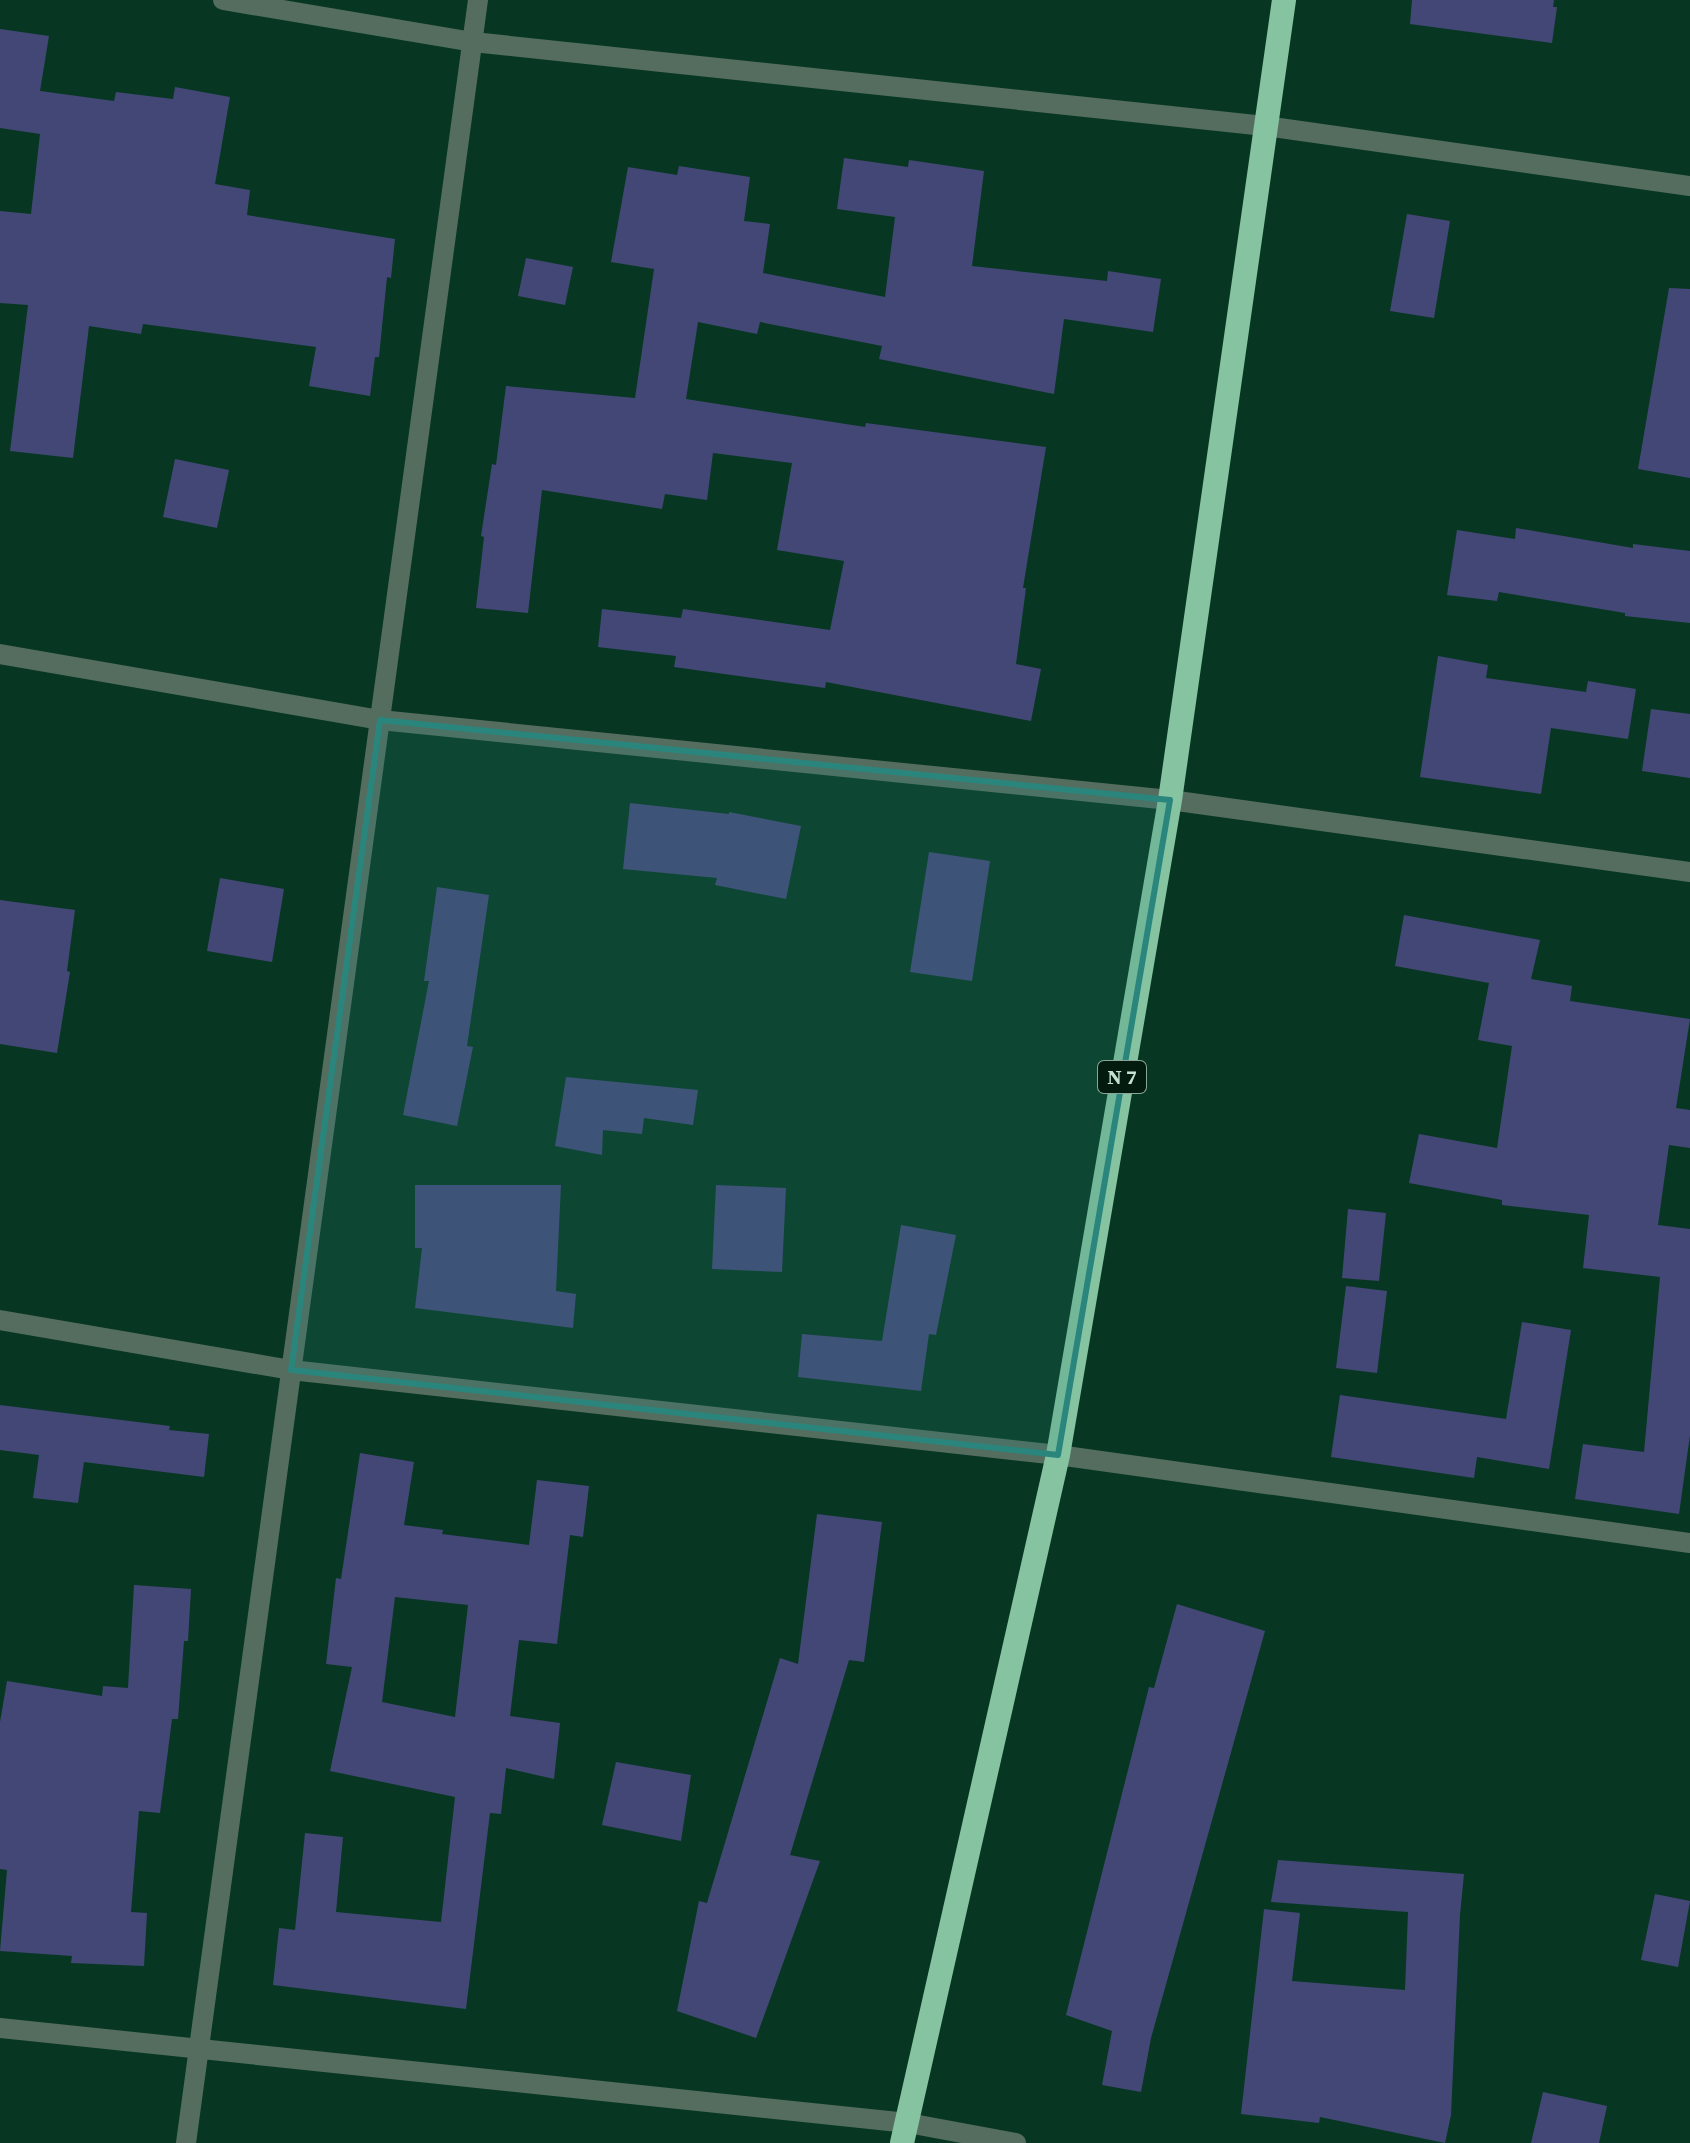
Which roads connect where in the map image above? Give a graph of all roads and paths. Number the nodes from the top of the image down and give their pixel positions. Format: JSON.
{"nodes":[{"id":1,"x":223,"y":0,"type":"edge"},
{"id":2,"x":478,"y":0,"type":"edge"},
{"id":3,"x":1284,"y":0,"type":"edge"},
{"id":4,"x":473,"y":42,"type":"junction"},
{"id":5,"x":1265,"y":126,"type":"junction"},
{"id":6,"x":1690,"y":186,"type":"edge"},
{"id":7,"x":0,"y":654,"type":"edge"},
{"id":8,"x":380,"y":720,"type":"junction"},
{"id":9,"x":1170,"y":800,"type":"junction"},
{"id":10,"x":1690,"y":872,"type":"edge"},
{"id":11,"x":0,"y":1320,"type":"edge"},
{"id":12,"x":291,"y":1370,"type":"junction"},
{"id":13,"x":1058,"y":1455,"type":"junction"},
{"id":14,"x":1690,"y":1543,"type":"edge"},
{"id":15,"x":0,"y":2028,"type":"edge"},
{"id":16,"x":199,"y":2050,"type":"junction"},
{"id":17,"x":905,"y":2133,"type":"edge"},
{"id":18,"x":186,"y":2143,"type":"edge"},
{"id":19,"x":1016,"y":2143,"type":"edge"}],
"edges":[{"from":1,"to":4,"type":"street"},
{"from":2,"to":4,"type":"street"},
{"from":3,"to":5,"type":"highway","number":"N 7"},
{"from":4,"to":5,"type":"street"},
{"from":4,"to":8,"type":"street"},
{"from":5,"to":6,"type":"street"},
{"from":5,"to":9,"type":"highway","number":"N 7"},
{"from":7,"to":8,"type":"street"},
{"from":8,"to":9,"type":"street"},
{"from":8,"to":12,"type":"street"},
{"from":9,"to":10,"type":"street"},
{"from":9,"to":13,"type":"highway","number":"N 7"},
{"from":11,"to":12,"type":"street"},
{"from":12,"to":13,"type":"street"},
{"from":12,"to":16,"type":"street"},
{"from":13,"to":14,"type":"street"},
{"from":13,"to":17,"type":"highway","number":"N 7"},
{"from":15,"to":16,"type":"street"},
{"from":16,"to":17,"type":"street"},
{"from":16,"to":18,"type":"street"},
{"from":17,"to":19,"type":"street"}]}
